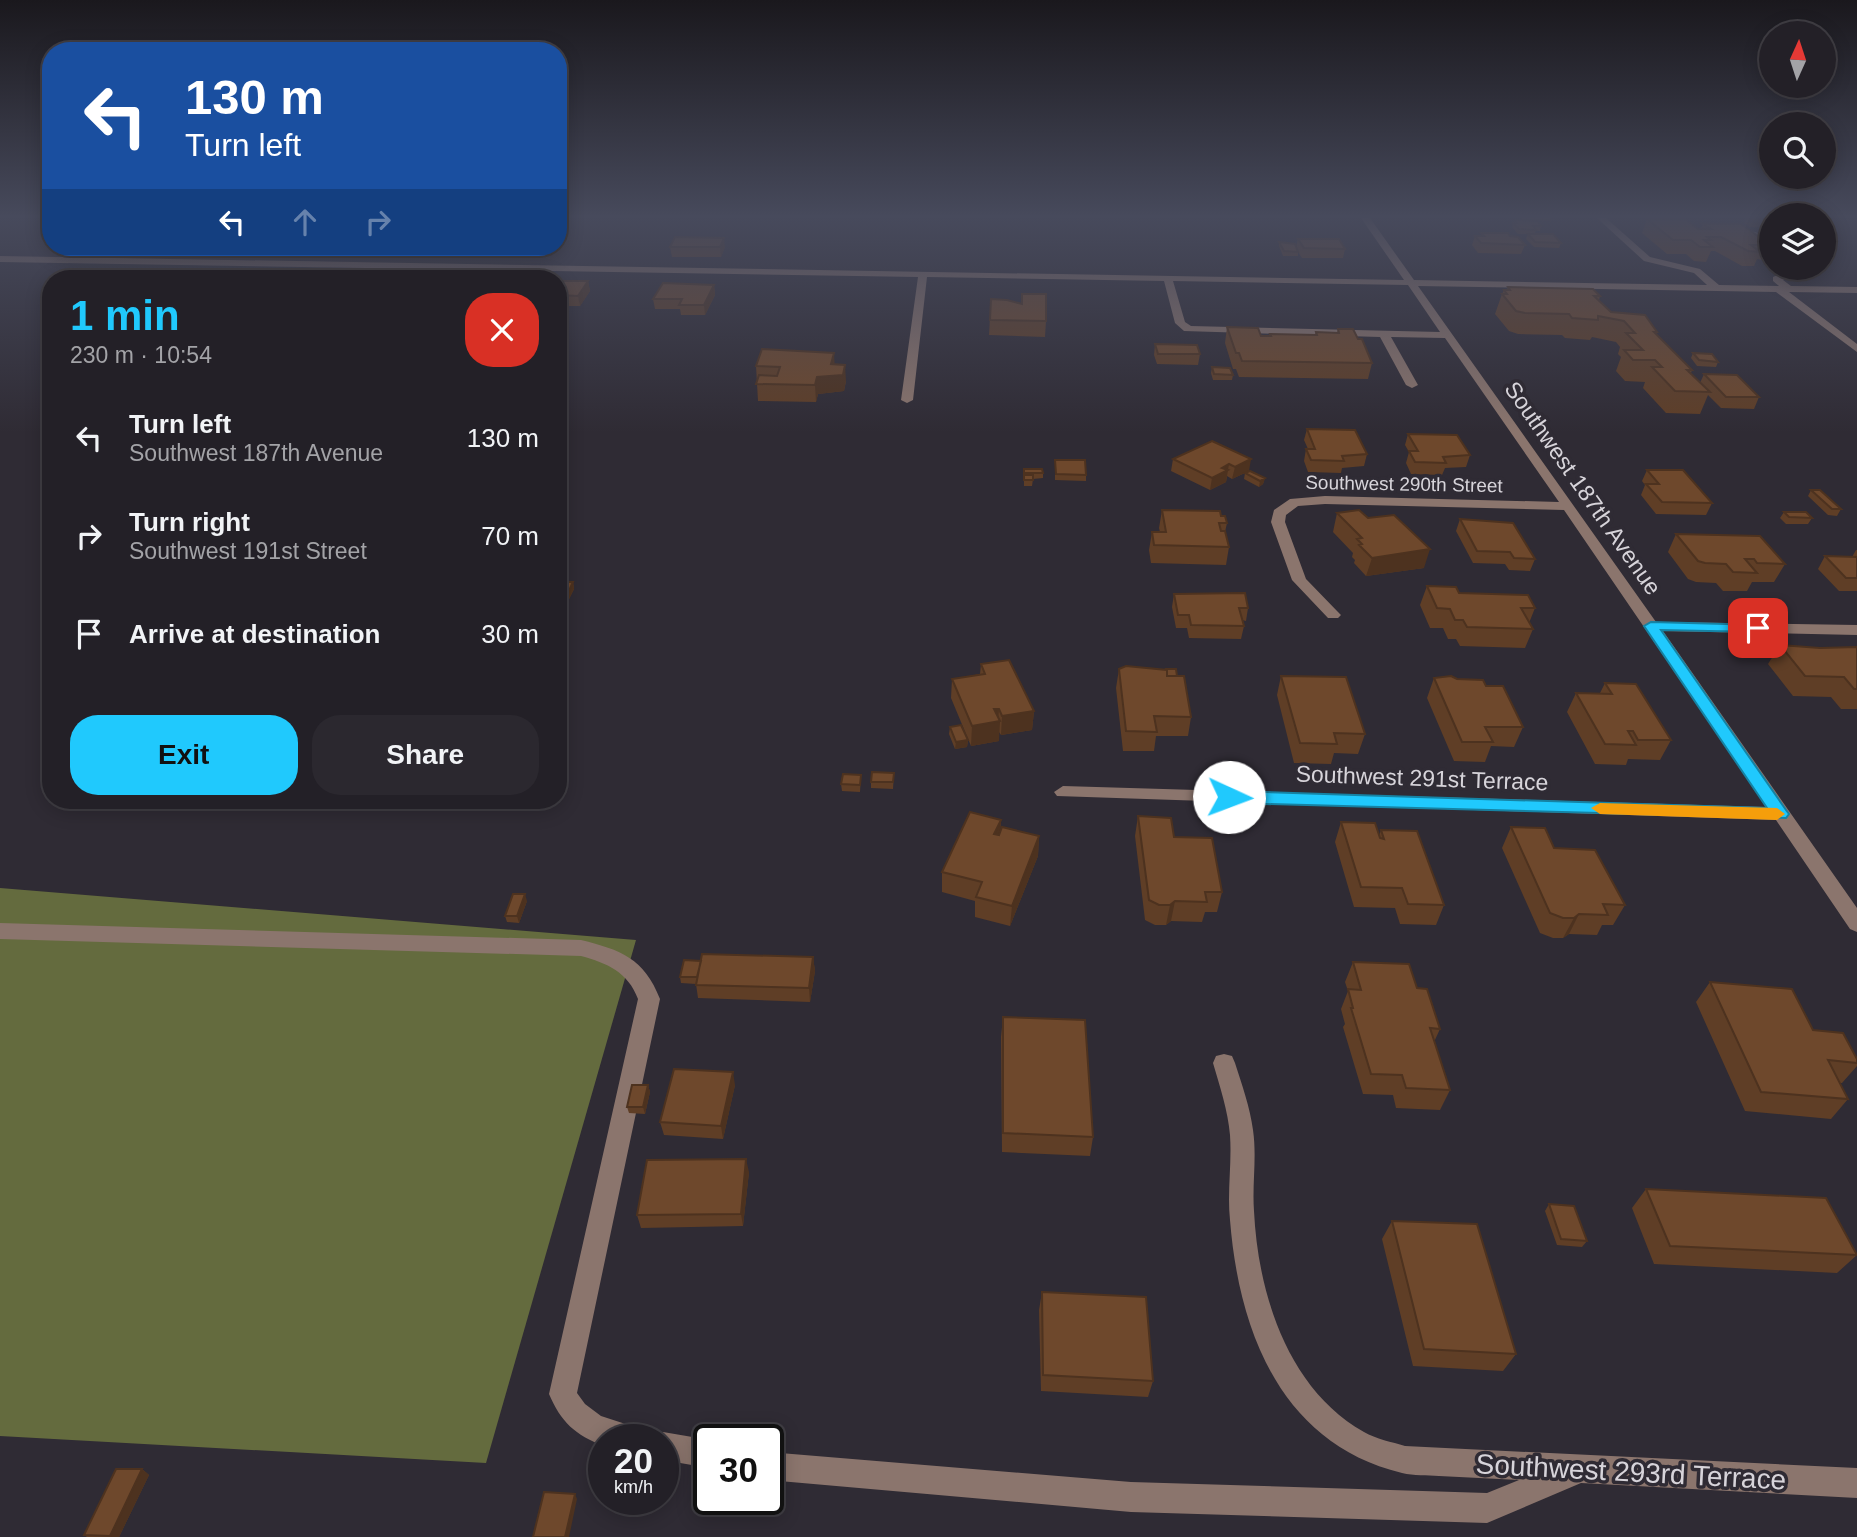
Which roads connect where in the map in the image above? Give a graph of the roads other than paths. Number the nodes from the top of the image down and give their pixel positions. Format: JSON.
{"nodes":[{"id":1,"x":921,"y":290,"type":"edge"},
{"id":2,"x":1171,"y":290,"type":"edge"},
{"id":3,"x":1417,"y":290,"type":"edge"},
{"id":4,"x":1785,"y":290,"type":"edge"},
{"id":5,"x":1837,"y":290,"type":"edge"},
{"id":6,"x":1857,"y":290,"type":"edge"},
{"id":7,"x":1384,"y":334,"type":"junction"},
{"id":8,"x":1449,"y":335,"type":"junction"},
{"id":9,"x":1857,"y":349,"type":"edge"},
{"id":10,"x":1412,"y":385,"type":"dead end"},
{"id":11,"x":907,"y":400,"type":"dead end"},
{"id":12,"x":1567,"y":506,"type":"junction"},
{"id":13,"x":1333,"y":615,"type":"dead end"},
{"id":14,"x":1651,"y":626,"type":"junction"},
{"id":15,"x":1857,"y":630,"type":"edge"},
{"id":16,"x":1063,"y":792,"type":"dead end"},
{"id":17,"x":1780,"y":814,"type":"junction"},
{"id":18,"x":1857,"y":924,"type":"edge"},
{"id":19,"x":0,"y":931,"type":"edge"},
{"id":20,"x":1224,"y":1063,"type":"dead end"},
{"id":21,"x":588,"y":1425,"type":"edge"},
{"id":22,"x":784,"y":1467,"type":"edge"},
{"id":23,"x":1579,"y":1469,"type":"junction"},
{"id":24,"x":1857,"y":1483,"type":"edge"}],
"edges":[{"from":1,"to":11,"type":"street"},
{"from":2,"to":7,"type":"street"},
{"from":3,"to":8,"type":"street","name":"Southwest 187th Avenue"},
{"from":4,"to":9,"type":"street"},
{"from":5,"to":6,"type":"street"},
{"from":7,"to":8,"type":"street"},
{"from":7,"to":10,"type":"street"},
{"from":8,"to":12,"type":"street","name":"Southwest 187th Avenue"},
{"from":12,"to":13,"type":"street","name":"Southwest 290th Street"},
{"from":12,"to":14,"type":"street","name":"Southwest 187th Avenue"},
{"from":14,"to":15,"type":"street"},
{"from":14,"to":17,"type":"street","name":"Southwest 187th Avenue"},
{"from":16,"to":17,"type":"street","name":"Southwest 291st Terrace"},
{"from":17,"to":18,"type":"street","name":"Southwest 187th Avenue"},
{"from":19,"to":21,"type":"street"},
{"from":20,"to":23,"type":"street","name":"Southwest 293rd Terrace"},
{"from":22,"to":23,"type":"street"},
{"from":23,"to":24,"type":"street","name":"Southwest 293rd Terrace"}]}
